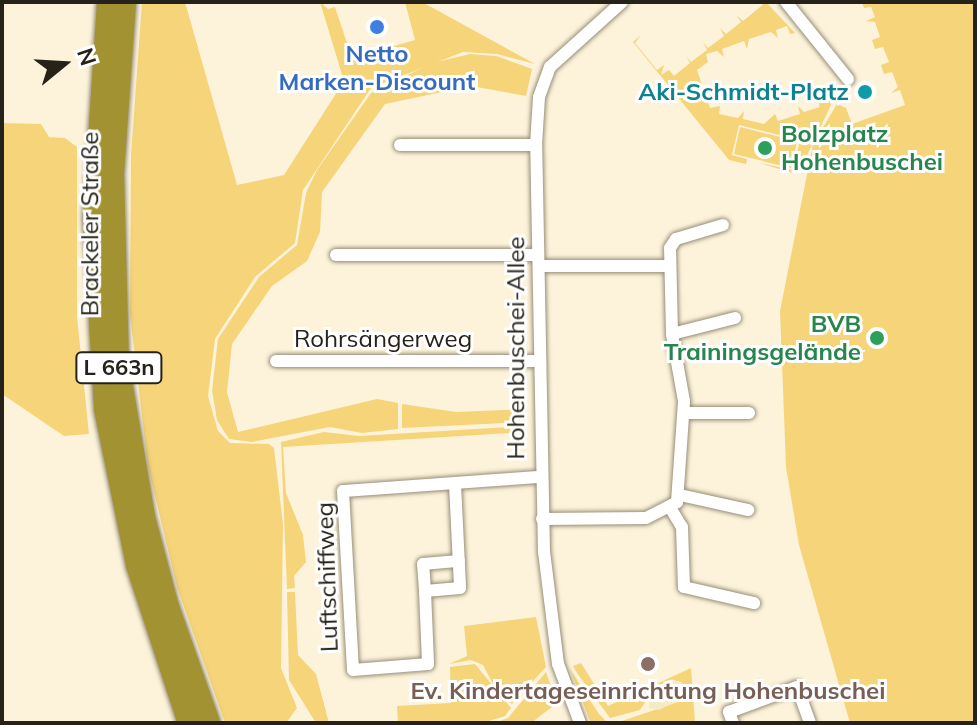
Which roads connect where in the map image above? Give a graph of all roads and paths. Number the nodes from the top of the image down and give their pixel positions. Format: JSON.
{"nodes":[{"id":1,"x":108,"y":2,"type":"edge"},
{"id":2,"x":127,"y":2,"type":"edge"},
{"id":3,"x":622,"y":2,"type":"edge"},
{"id":4,"x":786,"y":2,"type":"edge"},
{"id":5,"x":848,"y":79,"type":"dead end"},
{"id":6,"x":400,"y":145,"type":"dead end"},
{"id":7,"x":536,"y":145,"type":"junction"},
{"id":8,"x":723,"y":225,"type":"dead end"},
{"id":9,"x":336,"y":255,"type":"dead end"},
{"id":10,"x":539,"y":261,"type":"junction"},
{"id":11,"x":669,"y":266,"type":"junction"},
{"id":12,"x":735,"y":318,"type":"dead end"},
{"id":13,"x":672,"y":334,"type":"junction"},
{"id":14,"x":276,"y":361,"type":"dead end"},
{"id":15,"x":538,"y":361,"type":"junction"},
{"id":16,"x":684,"y":413,"type":"junction"},
{"id":17,"x":749,"y":413,"type":"dead end"},
{"id":18,"x":539,"y":477,"type":"junction"},
{"id":19,"x":455,"y":484,"type":"junction"},
{"id":20,"x":680,"y":495,"type":"junction"},
{"id":21,"x":671,"y":509,"type":"junction"},
{"id":22,"x":748,"y":510,"type":"dead end"},
{"id":23,"x":542,"y":519,"type":"junction"},
{"id":24,"x":459,"y":561,"type":"junction"},
{"id":25,"x":425,"y":591,"type":"junction"},
{"id":26,"x":754,"y":603,"type":"dead end"},
{"id":27,"x":189,"y":723,"type":"edge"},
{"id":28,"x":209,"y":723,"type":"edge"},
{"id":29,"x":580,"y":723,"type":"edge"},
{"id":30,"x":733,"y":723,"type":"edge"},
{"id":31,"x":810,"y":723,"type":"edge"}],
"edges":[{"from":1,"to":27,"type":"highway","name":"Brackeler Straße","number":"L 663n"},
{"from":2,"to":28,"type":"highway","name":"Brackeler Straße","number":"L 663n"},
{"from":3,"to":7,"type":"street","name":"Hohenbuschei-Allee"},
{"from":4,"to":5,"type":"street"},
{"from":6,"to":7,"type":"street"},
{"from":7,"to":10,"type":"street","name":"Hohenbuschei-Allee"},
{"from":8,"to":11,"type":"street"},
{"from":9,"to":10,"type":"street"},
{"from":10,"to":11,"type":"street"},
{"from":10,"to":15,"type":"street","name":"Hohenbuschei-Allee"},
{"from":11,"to":13,"type":"street"},
{"from":12,"to":13,"type":"street"},
{"from":13,"to":16,"type":"street"},
{"from":14,"to":15,"type":"street","name":"Rohrsängerweg"},
{"from":15,"to":18,"type":"street","name":"Hohenbuschei-Allee"},
{"from":16,"to":17,"type":"street"},
{"from":16,"to":20,"type":"street"},
{"from":18,"to":19,"type":"street","name":"Luftschiffweg"},
{"from":18,"to":23,"type":"street","name":"Hohenbuschei-Allee"},
{"from":19,"to":24,"type":"street"},
{"from":19,"to":25,"type":"street","name":"Luftschiffweg"},
{"from":20,"to":21,"type":"street"},
{"from":20,"to":22,"type":"street"},
{"from":21,"to":23,"type":"street"},
{"from":21,"to":26,"type":"street"},
{"from":23,"to":29,"type":"street","name":"Hohenbuschei-Allee"},
{"from":24,"to":25,"type":"street"},
{"from":24,"to":25,"type":"street","name":"Luftschiffweg"},
{"from":30,"to":31,"type":"street"}]}
